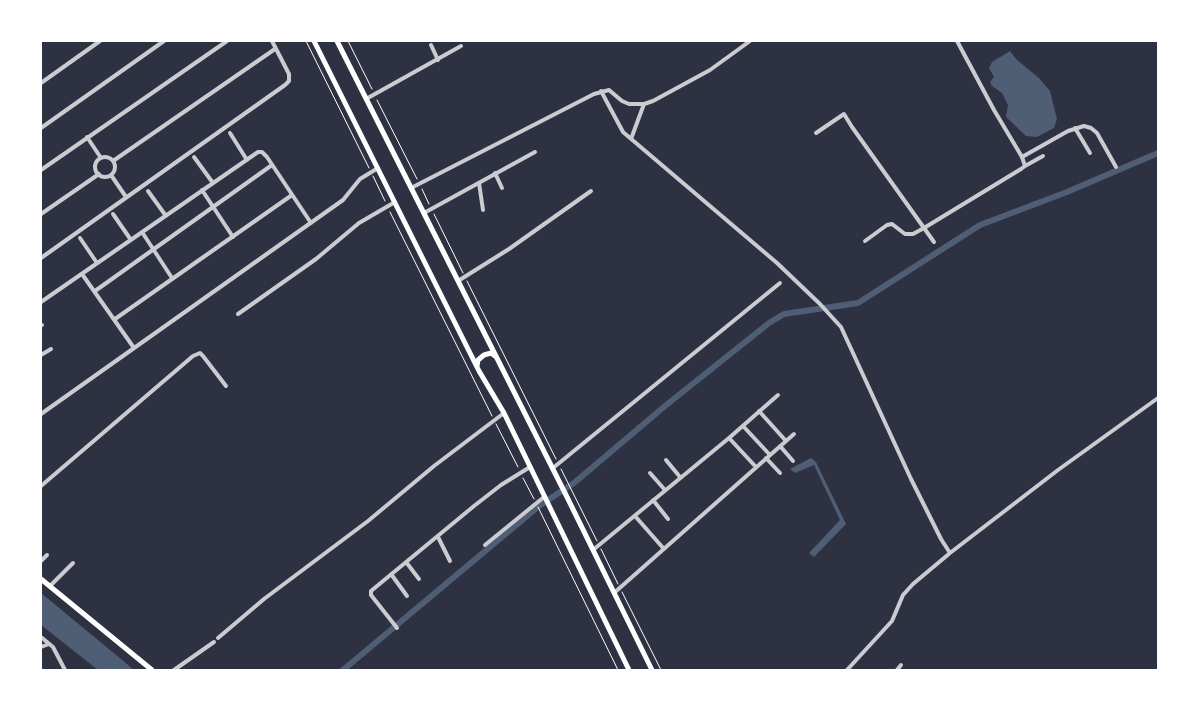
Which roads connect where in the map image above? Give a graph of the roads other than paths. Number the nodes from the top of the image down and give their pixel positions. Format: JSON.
{"nodes":[{"id":1,"x":100,"y":41,"type":"edge"},
{"id":2,"x":164,"y":41,"type":"edge"},
{"id":3,"x":227,"y":41,"type":"edge"},
{"id":4,"x":272,"y":41,"type":"edge"},
{"id":5,"x":314,"y":41,"type":"edge"},
{"id":6,"x":337,"y":41,"type":"edge"},
{"id":7,"x":750,"y":41,"type":"edge"},
{"id":8,"x":957,"y":41,"type":"edge"},
{"id":9,"x":431,"y":45,"type":"dead end"},
{"id":10,"x":461,"y":46,"type":"dead end"},
{"id":11,"x":275,"y":49,"type":"junction"},
{"id":12,"x":438,"y":60,"type":"junction"},
{"id":13,"x":41,"y":83,"type":"edge"},
{"id":14,"x":601,"y":91,"type":"junction"},
{"id":15,"x":366,"y":99,"type":"junction"},
{"id":16,"x":644,"y":104,"type":"junction"},
{"id":17,"x":41,"y":128,"type":"edge"},
{"id":18,"x":1075,"y":128,"type":"junction"},
{"id":19,"x":230,"y":133,"type":"dead end"},
{"id":20,"x":816,"y":133,"type":"dead end"},
{"id":21,"x":87,"y":137,"type":"junction"},
{"id":22,"x":631,"y":138,"type":"junction"},
{"id":23,"x":535,"y":152,"type":"dead end"},
{"id":24,"x":1090,"y":153,"type":"dead end"},
{"id":25,"x":1042,"y":156,"type":"dead end"},
{"id":26,"x":194,"y":157,"type":"dead end"},
{"id":27,"x":1022,"y":157,"type":"junction"},
{"id":28,"x":101,"y":158,"type":"junction"},
{"id":29,"x":247,"y":160,"type":"junction"},
{"id":30,"x":113,"y":161,"type":"junction"},
{"id":31,"x":272,"y":165,"type":"junction"},
{"id":32,"x":1025,"y":166,"type":"junction"},
{"id":33,"x":1116,"y":167,"type":"dead end"},
{"id":34,"x":378,"y":168,"type":"junction"},
{"id":35,"x":41,"y":170,"type":"edge"},
{"id":36,"x":495,"y":173,"type":"junction"},
{"id":37,"x":99,"y":174,"type":"junction"},
{"id":38,"x":111,"y":175,"type":"junction"},
{"id":39,"x":212,"y":183,"type":"junction"},
{"id":40,"x":479,"y":183,"type":"junction"},
{"id":41,"x":412,"y":188,"type":"junction"},
{"id":42,"x":502,"y":188,"type":"dead end"},
{"id":43,"x":148,"y":190,"type":"dead end"},
{"id":44,"x":202,"y":190,"type":"junction"},
{"id":45,"x":591,"y":191,"type":"dead end"},
{"id":46,"x":292,"y":194,"type":"junction"},
{"id":47,"x":126,"y":197,"type":"junction"},
{"id":48,"x":395,"y":202,"type":"junction"},
{"id":49,"x":213,"y":206,"type":"junction"},
{"id":50,"x":483,"y":210,"type":"dead end"},
{"id":51,"x":424,"y":213,"type":"junction"},
{"id":52,"x":41,"y":214,"type":"edge"},
{"id":53,"x":113,"y":214,"type":"dead end"},
{"id":54,"x":166,"y":216,"type":"junction"},
{"id":55,"x":311,"y":223,"type":"junction"},
{"id":56,"x":924,"y":228,"type":"junction"},
{"id":57,"x":142,"y":232,"type":"junction"},
{"id":58,"x":233,"y":237,"type":"junction"},
{"id":59,"x":80,"y":238,"type":"dead end"},
{"id":60,"x":131,"y":240,"type":"junction"},
{"id":61,"x":865,"y":241,"type":"dead end"},
{"id":62,"x":934,"y":242,"type":"dead end"},
{"id":63,"x":153,"y":249,"type":"junction"},
{"id":64,"x":41,"y":258,"type":"edge"},
{"id":65,"x":97,"y":263,"type":"junction"},
{"id":66,"x":82,"y":274,"type":"junction"},
{"id":67,"x":172,"y":278,"type":"junction"},
{"id":68,"x":458,"y":281,"type":"junction"},
{"id":69,"x":780,"y":283,"type":"dead end"},
{"id":70,"x":95,"y":291,"type":"junction"},
{"id":71,"x":41,"y":302,"type":"edge"},
{"id":72,"x":238,"y":314,"type":"dead end"},
{"id":73,"x":115,"y":319,"type":"junction"},
{"id":74,"x":134,"y":348,"type":"junction"},
{"id":75,"x":51,"y":349,"type":"dead end"},
{"id":76,"x":41,"y":355,"type":"edge"},
{"id":77,"x":496,"y":357,"type":"junction"},
{"id":78,"x":477,"y":367,"type":"junction"},
{"id":79,"x":226,"y":386,"type":"dead end"},
{"id":80,"x":778,"y":395,"type":"dead end"},
{"id":81,"x":1158,"y":398,"type":"edge"},
{"id":82,"x":759,"y":412,"type":"junction"},
{"id":83,"x":504,"y":413,"type":"junction"},
{"id":84,"x":41,"y":414,"type":"edge"},
{"id":85,"x":743,"y":426,"type":"junction"},
{"id":86,"x":794,"y":434,"type":"dead end"},
{"id":87,"x":729,"y":438,"type":"junction"},
{"id":88,"x":786,"y":441,"type":"junction"},
{"id":89,"x":780,"y":446,"type":"junction"},
{"id":90,"x":770,"y":455,"type":"junction"},
{"id":91,"x":766,"y":458,"type":"junction"},
{"id":92,"x":666,"y":460,"type":"dead end"},
{"id":93,"x":793,"y":461,"type":"dead end"},
{"id":94,"x":530,"y":467,"type":"junction"},
{"id":95,"x":756,"y":467,"type":"junction"},
{"id":96,"x":553,"y":468,"type":"junction"},
{"id":97,"x":650,"y":473,"type":"dead end"},
{"id":98,"x":780,"y":473,"type":"dead end"},
{"id":99,"x":680,"y":477,"type":"junction"},
{"id":100,"x":41,"y":486,"type":"edge"},
{"id":101,"x":665,"y":490,"type":"junction"},
{"id":102,"x":545,"y":500,"type":"junction"},
{"id":103,"x":653,"y":500,"type":"junction"},
{"id":104,"x":635,"y":516,"type":"junction"},
{"id":105,"x":668,"y":519,"type":"dead end"},
{"id":106,"x":438,"y":537,"type":"junction"},
{"id":107,"x":485,"y":545,"type":"dead end"},
{"id":108,"x":664,"y":549,"type":"junction"},
{"id":109,"x":594,"y":550,"type":"junction"},
{"id":110,"x":950,"y":553,"type":"junction"},
{"id":111,"x":47,"y":555,"type":"dead end"},
{"id":112,"x":41,"y":561,"type":"edge"},
{"id":113,"x":450,"y":561,"type":"dead end"},
{"id":114,"x":406,"y":562,"type":"junction"},
{"id":115,"x":73,"y":563,"type":"dead end"},
{"id":116,"x":391,"y":574,"type":"junction"},
{"id":117,"x":419,"y":578,"type":"dead end"},
{"id":118,"x":41,"y":579,"type":"edge"},
{"id":119,"x":50,"y":586,"type":"junction"},
{"id":120,"x":614,"y":593,"type":"junction"},
{"id":121,"x":407,"y":596,"type":"dead end"},
{"id":122,"x":395,"y":626,"type":"dead end"},
{"id":123,"x":41,"y":637,"type":"edge"},
{"id":124,"x":218,"y":638,"type":"dead end"},
{"id":125,"x":214,"y":642,"type":"dead end"},
{"id":126,"x":49,"y":644,"type":"junction"},
{"id":127,"x":41,"y":647,"type":"edge"},
{"id":128,"x":901,"y":665,"type":"dead end"},
{"id":129,"x":65,"y":670,"type":"edge"},
{"id":130,"x":152,"y":670,"type":"edge"},
{"id":131,"x":174,"y":670,"type":"edge"},
{"id":132,"x":629,"y":670,"type":"edge"},
{"id":133,"x":652,"y":670,"type":"edge"},
{"id":134,"x":846,"y":670,"type":"edge"},
{"id":135,"x":896,"y":670,"type":"edge"}],
"edges":[{"from":1,"to":13,"type":"street"},
{"from":2,"to":17,"type":"street"},
{"from":3,"to":21,"type":"street"},
{"from":4,"to":11,"type":"street"},
{"from":5,"to":34,"type":"main road"},
{"from":6,"to":15,"type":"main road"},
{"from":7,"to":16,"type":"street"},
{"from":8,"to":27,"type":"street"},
{"from":9,"to":12,"type":"street"},
{"from":10,"to":12,"type":"street"},
{"from":11,"to":30,"type":"street"},
{"from":11,"to":47,"type":"street"},
{"from":12,"to":15,"type":"street"},
{"from":14,"to":16,"type":"street"},
{"from":14,"to":22,"type":"street"},
{"from":14,"to":41,"type":"street"},
{"from":15,"to":41,"type":"main road"},
{"from":16,"to":22,"type":"street"},
{"from":18,"to":24,"type":"street"},
{"from":18,"to":27,"type":"street"},
{"from":18,"to":33,"type":"street"},
{"from":19,"to":29,"type":"street"},
{"from":20,"to":56,"type":"street"},
{"from":21,"to":28,"type":"street"},
{"from":21,"to":35,"type":"street"},
{"from":22,"to":110,"type":"street"},
{"from":23,"to":36,"type":"street"},
{"from":25,"to":32,"type":"street"},
{"from":26,"to":39,"type":"street"},
{"from":27,"to":32,"type":"street"},
{"from":28,"to":30,"type":"street"},
{"from":28,"to":37,"type":"street"},
{"from":29,"to":31,"type":"street"},
{"from":29,"to":39,"type":"street"},
{"from":30,"to":38,"type":"street"},
{"from":31,"to":46,"type":"street"},
{"from":31,"to":49,"type":"street"},
{"from":32,"to":56,"type":"street"},
{"from":34,"to":48,"type":"main road"},
{"from":34,"to":55,"type":"street"},
{"from":36,"to":40,"type":"street"},
{"from":36,"to":42,"type":"street"},
{"from":37,"to":38,"type":"street"},
{"from":37,"to":52,"type":"street"},
{"from":38,"to":47,"type":"street"},
{"from":39,"to":44,"type":"street"},
{"from":40,"to":50,"type":"street"},
{"from":40,"to":51,"type":"street"},
{"from":41,"to":51,"type":"main road"},
{"from":43,"to":54,"type":"street"},
{"from":44,"to":49,"type":"street"},
{"from":44,"to":54,"type":"street"},
{"from":45,"to":68,"type":"street"},
{"from":46,"to":55,"type":"street"},
{"from":46,"to":58,"type":"street"},
{"from":47,"to":64,"type":"street"},
{"from":48,"to":72,"type":"street"},
{"from":48,"to":78,"type":"main road"},
{"from":49,"to":58,"type":"street"},
{"from":49,"to":63,"type":"street"},
{"from":51,"to":68,"type":"main road"},
{"from":53,"to":60,"type":"street"},
{"from":54,"to":57,"type":"street"},
{"from":55,"to":74,"type":"street"},
{"from":56,"to":61,"type":"street"},
{"from":56,"to":62,"type":"street"},
{"from":57,"to":60,"type":"street"},
{"from":57,"to":63,"type":"street"},
{"from":58,"to":67,"type":"street"},
{"from":59,"to":65,"type":"street"},
{"from":60,"to":65,"type":"street"},
{"from":63,"to":67,"type":"street"},
{"from":63,"to":70,"type":"street"},
{"from":65,"to":66,"type":"street"},
{"from":66,"to":70,"type":"street"},
{"from":66,"to":71,"type":"street"},
{"from":67,"to":73,"type":"street"},
{"from":68,"to":77,"type":"main road"},
{"from":69,"to":96,"type":"street"},
{"from":70,"to":73,"type":"street"},
{"from":73,"to":74,"type":"street"},
{"from":74,"to":84,"type":"street"},
{"from":75,"to":76,"type":"street"},
{"from":77,"to":78,"type":"main road"},
{"from":77,"to":96,"type":"main road"},
{"from":78,"to":83,"type":"main road"},
{"from":79,"to":100,"type":"street"},
{"from":80,"to":82,"type":"street"},
{"from":81,"to":110,"type":"street"},
{"from":82,"to":85,"type":"street"},
{"from":82,"to":88,"type":"street"},
{"from":83,"to":94,"type":"main road"},
{"from":83,"to":124,"type":"street"},
{"from":85,"to":87,"type":"street"},
{"from":85,"to":90,"type":"street"},
{"from":86,"to":88,"type":"street"},
{"from":87,"to":95,"type":"street"},
{"from":87,"to":99,"type":"street"},
{"from":88,"to":89,"type":"street"},
{"from":89,"to":90,"type":"street"},
{"from":89,"to":93,"type":"street"},
{"from":90,"to":91,"type":"street"},
{"from":91,"to":95,"type":"street"},
{"from":91,"to":98,"type":"street"},
{"from":92,"to":99,"type":"street"},
{"from":94,"to":102,"type":"main road"},
{"from":94,"to":106,"type":"street"},
{"from":95,"to":108,"type":"street"},
{"from":96,"to":109,"type":"main road"},
{"from":97,"to":101,"type":"street"},
{"from":99,"to":101,"type":"street"},
{"from":101,"to":103,"type":"street"},
{"from":102,"to":107,"type":"street"},
{"from":102,"to":132,"type":"main road"},
{"from":103,"to":104,"type":"street"},
{"from":103,"to":105,"type":"street"},
{"from":104,"to":108,"type":"street"},
{"from":104,"to":109,"type":"street"},
{"from":106,"to":113,"type":"street"},
{"from":106,"to":114,"type":"street"},
{"from":108,"to":120,"type":"street"},
{"from":109,"to":120,"type":"main road"},
{"from":110,"to":134,"type":"street"},
{"from":111,"to":112,"type":"street"},
{"from":114,"to":116,"type":"street"},
{"from":114,"to":117,"type":"street"},
{"from":115,"to":119,"type":"street"},
{"from":116,"to":121,"type":"street"},
{"from":116,"to":122,"type":"street"},
{"from":118,"to":119,"type":"main road"},
{"from":119,"to":130,"type":"main road"},
{"from":120,"to":133,"type":"main road"},
{"from":123,"to":126,"type":"street"},
{"from":125,"to":131,"type":"street"},
{"from":126,"to":127,"type":"street"},
{"from":126,"to":129,"type":"street"},
{"from":128,"to":135,"type":"street"}]}
